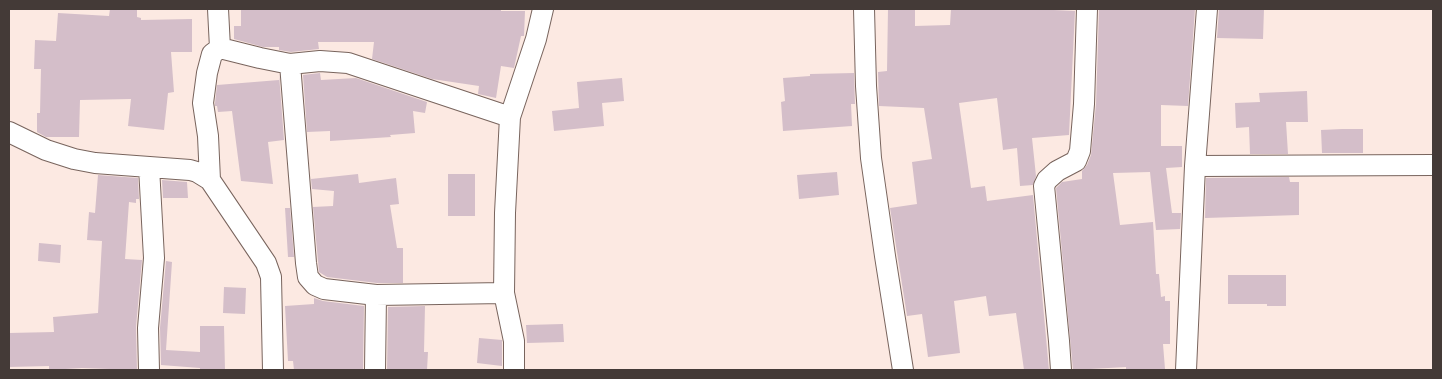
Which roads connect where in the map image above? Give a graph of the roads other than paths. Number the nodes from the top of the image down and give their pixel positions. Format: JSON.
{"nodes":[{"id":1,"x":218,"y":9,"type":"edge"},
{"id":2,"x":543,"y":9,"type":"edge"},
{"id":3,"x":864,"y":9,"type":"edge"},
{"id":4,"x":1087,"y":9,"type":"edge"},
{"id":5,"x":1207,"y":9,"type":"edge"},
{"id":6,"x":220,"y":48,"type":"junction"},
{"id":7,"x":290,"y":64,"type":"junction"},
{"id":8,"x":510,"y":117,"type":"junction"},
{"id":9,"x":9,"y":132,"type":"edge"},
{"id":10,"x":1433,"y":165,"type":"edge"},
{"id":11,"x":1195,"y":166,"type":"junction"},
{"id":12,"x":149,"y":167,"type":"junction"},
{"id":13,"x":210,"y":180,"type":"junction"},
{"id":14,"x":504,"y":293,"type":"junction"},
{"id":15,"x":376,"y":296,"type":"junction"},
{"id":16,"x":149,"y":370,"type":"edge"},
{"id":17,"x":273,"y":370,"type":"edge"},
{"id":18,"x":375,"y":370,"type":"edge"},
{"id":19,"x":514,"y":370,"type":"edge"},
{"id":20,"x":903,"y":370,"type":"edge"},
{"id":21,"x":1061,"y":370,"type":"edge"},
{"id":22,"x":1186,"y":370,"type":"edge"}],
"edges":[{"from":1,"to":6,"type":"street"},
{"from":2,"to":8,"type":"street"},
{"from":3,"to":20,"type":"street"},
{"from":4,"to":21,"type":"street"},
{"from":5,"to":11,"type":"street"},
{"from":6,"to":7,"type":"street"},
{"from":6,"to":13,"type":"street"},
{"from":7,"to":8,"type":"street"},
{"from":7,"to":15,"type":"street"},
{"from":8,"to":14,"type":"street"},
{"from":9,"to":12,"type":"street"},
{"from":10,"to":11,"type":"street"},
{"from":11,"to":22,"type":"street"},
{"from":12,"to":13,"type":"street"},
{"from":12,"to":16,"type":"street"},
{"from":13,"to":17,"type":"street"},
{"from":14,"to":15,"type":"street"},
{"from":14,"to":19,"type":"street"},
{"from":15,"to":18,"type":"street"}]}
